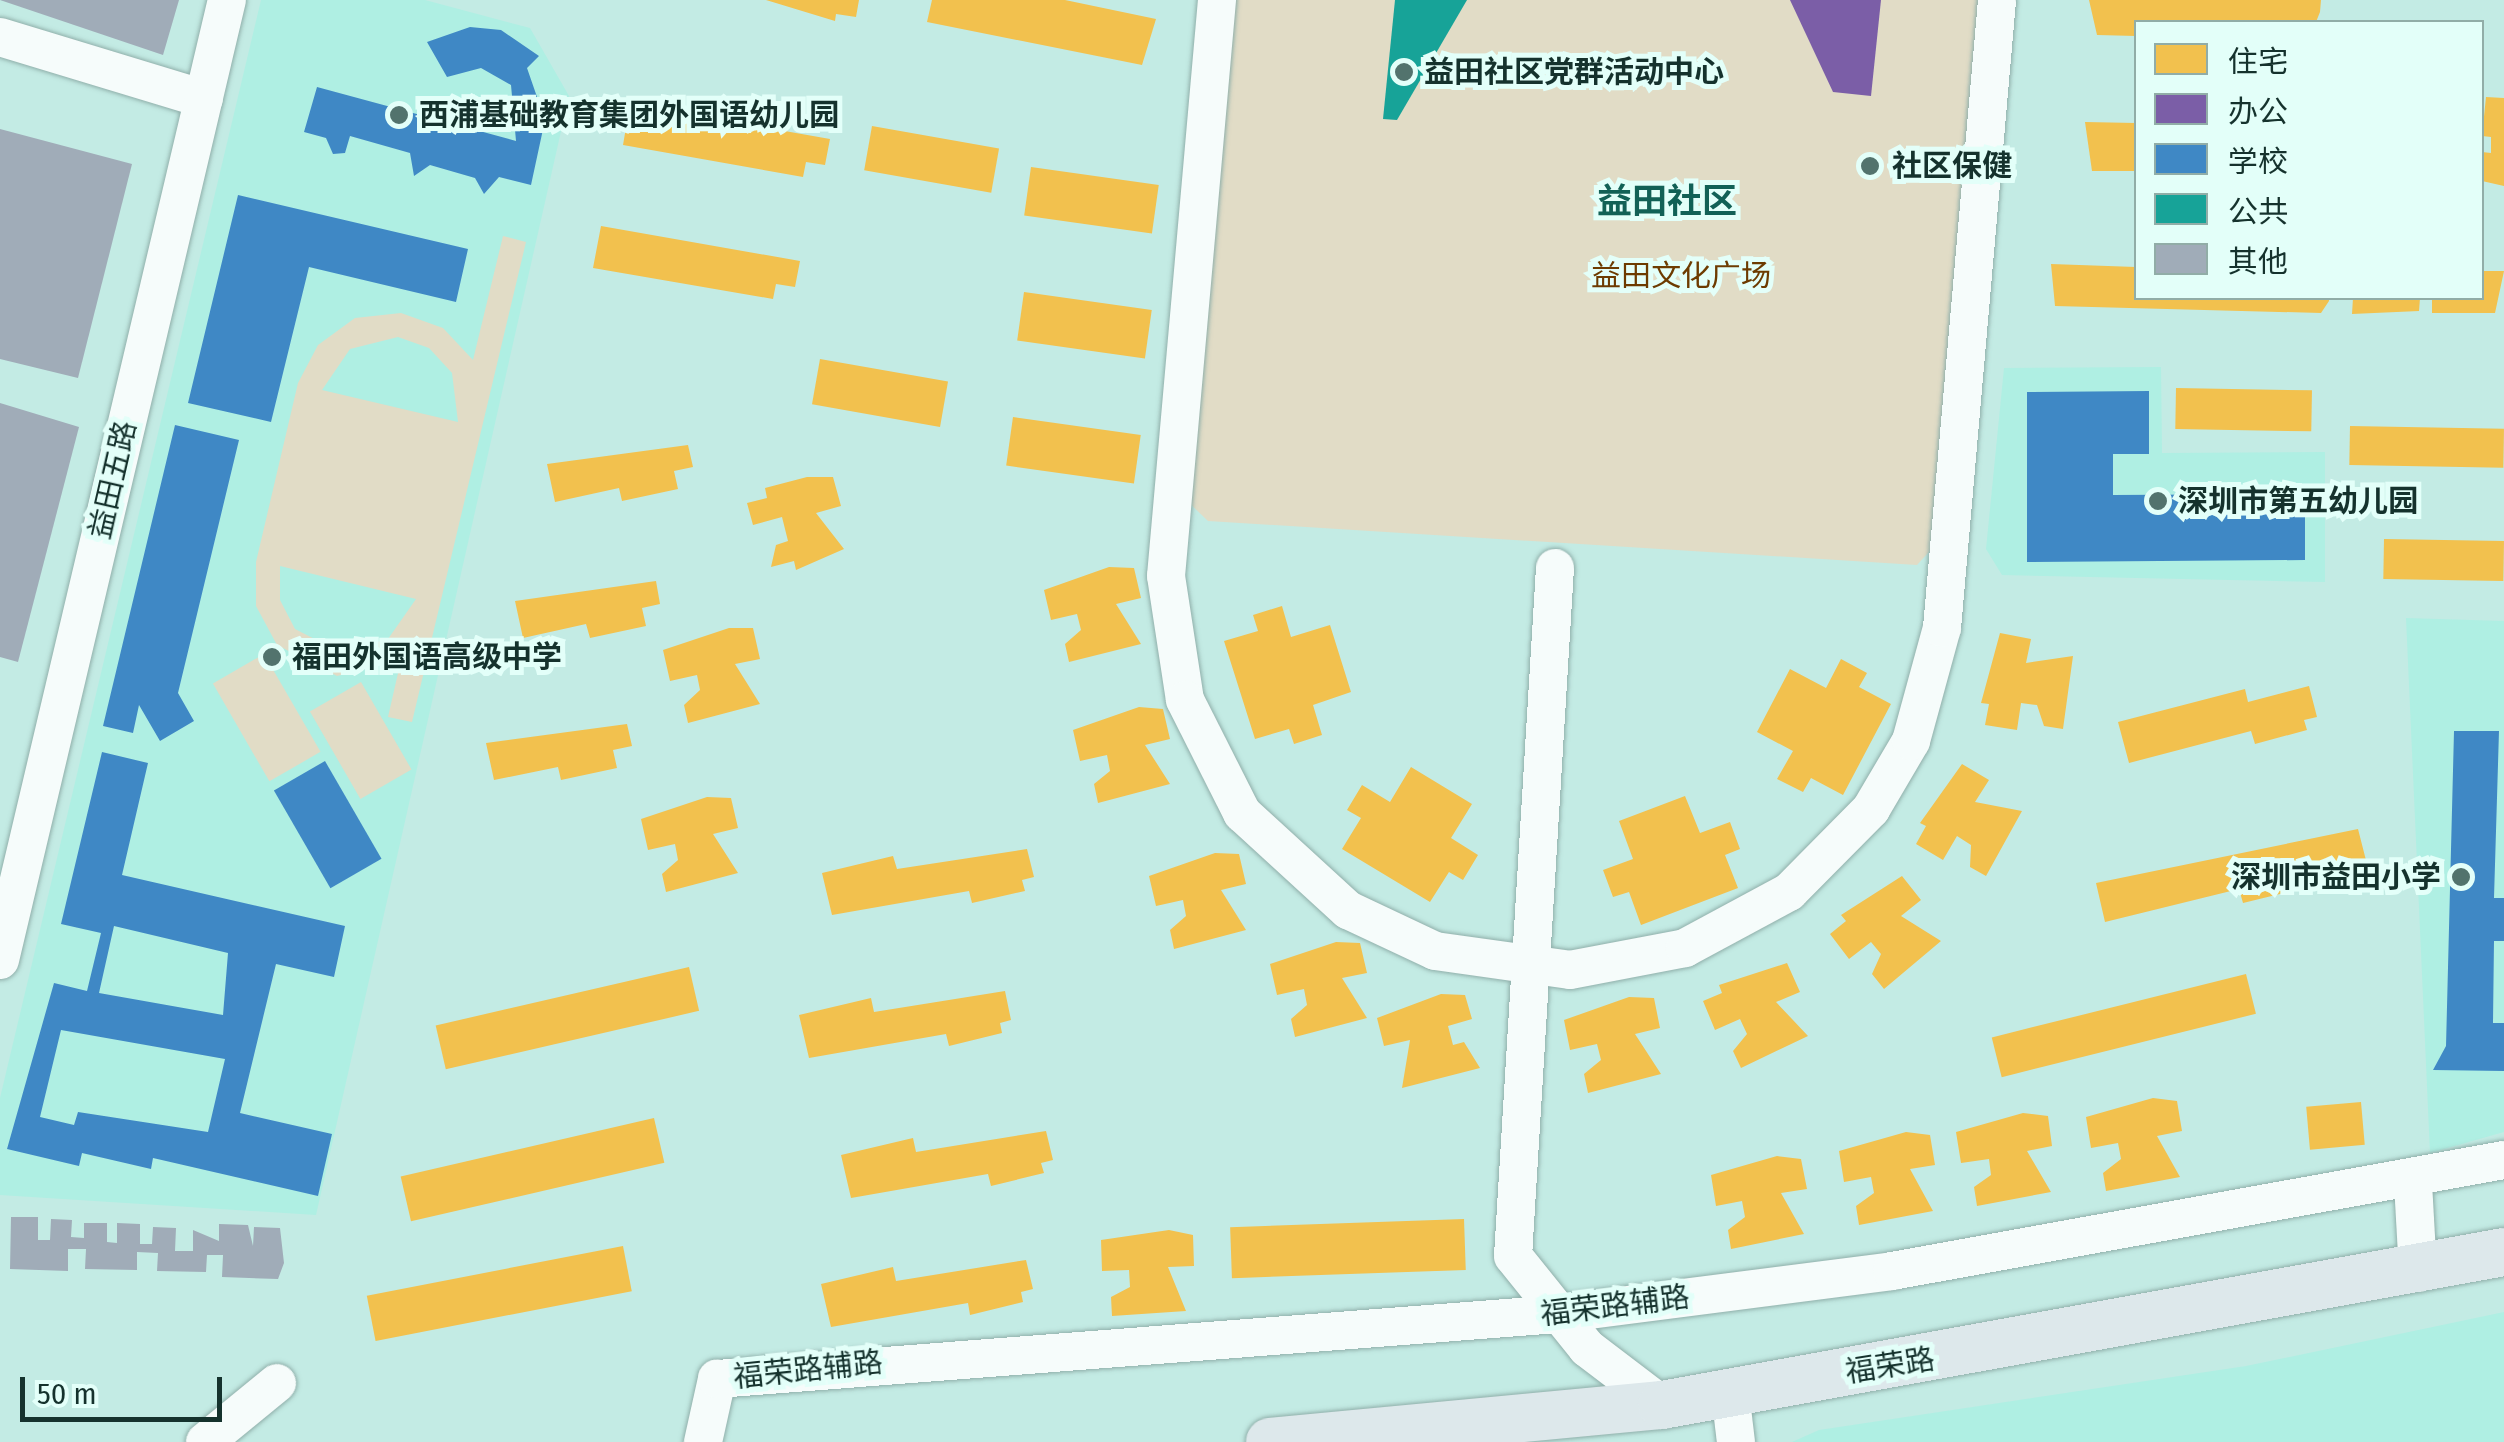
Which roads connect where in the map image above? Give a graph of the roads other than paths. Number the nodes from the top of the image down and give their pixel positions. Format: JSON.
{"nodes":[{"id":1,"x":227,"y":0,"type":"edge"},
{"id":2,"x":1217,"y":0,"type":"edge"},
{"id":3,"x":1998,"y":0,"type":"edge"},
{"id":4,"x":0,"y":37,"type":"edge"},
{"id":5,"x":204,"y":99,"type":"junction"},
{"id":6,"x":1555,"y":568,"type":"dead end"},
{"id":7,"x":0,"y":960,"type":"edge"},
{"id":8,"x":1530,"y":969,"type":"junction"},
{"id":9,"x":2504,"y":1160,"type":"edge"},
{"id":10,"x":2413,"y":1183,"type":"junction"},
{"id":11,"x":2504,"y":1252,"type":"edge"},
{"id":12,"x":2418,"y":1272,"type":"junction"},
{"id":13,"x":2504,"y":1283,"type":"edge"},
{"id":14,"x":1558,"y":1314,"type":"junction"},
{"id":15,"x":277,"y":1384,"type":"dead end"},
{"id":16,"x":1662,"y":1405,"type":"junction"},
{"id":17,"x":1733,"y":1419,"type":"edge"},
{"id":18,"x":205,"y":1442,"type":"edge"},
{"id":19,"x":703,"y":1442,"type":"edge"},
{"id":20,"x":1270,"y":1442,"type":"edge"},
{"id":21,"x":1626,"y":1442,"type":"edge"}],
"edges":[{"from":1,"to":5,"type":"street","name":"益田五路"},
{"from":2,"to":8,"type":"street"},
{"from":3,"to":8,"type":"street"},
{"from":4,"to":5,"type":"street"},
{"from":5,"to":7,"type":"street","name":"益田五路"},
{"from":6,"to":8,"type":"street"},
{"from":8,"to":14,"type":"street"},
{"from":9,"to":10,"type":"street","name":"福荣路辅路"},
{"from":10,"to":12,"type":"street"},
{"from":10,"to":14,"type":"street","name":"福荣路辅路"},
{"from":11,"to":12,"type":"main road","name":"福荣路"},
{"from":12,"to":17,"type":"main road","name":"福荣路"},
{"from":13,"to":17,"type":"main road","name":"福荣路"},
{"from":14,"to":16,"type":"street"},
{"from":14,"to":19,"type":"street","name":"福荣路辅路"},
{"from":15,"to":18,"type":"street"},
{"from":16,"to":17,"type":"main road","name":"福荣路"},
{"from":16,"to":20,"type":"main road","name":"福荣路"},
{"from":17,"to":21,"type":"main road","name":"福荣路"}]}
